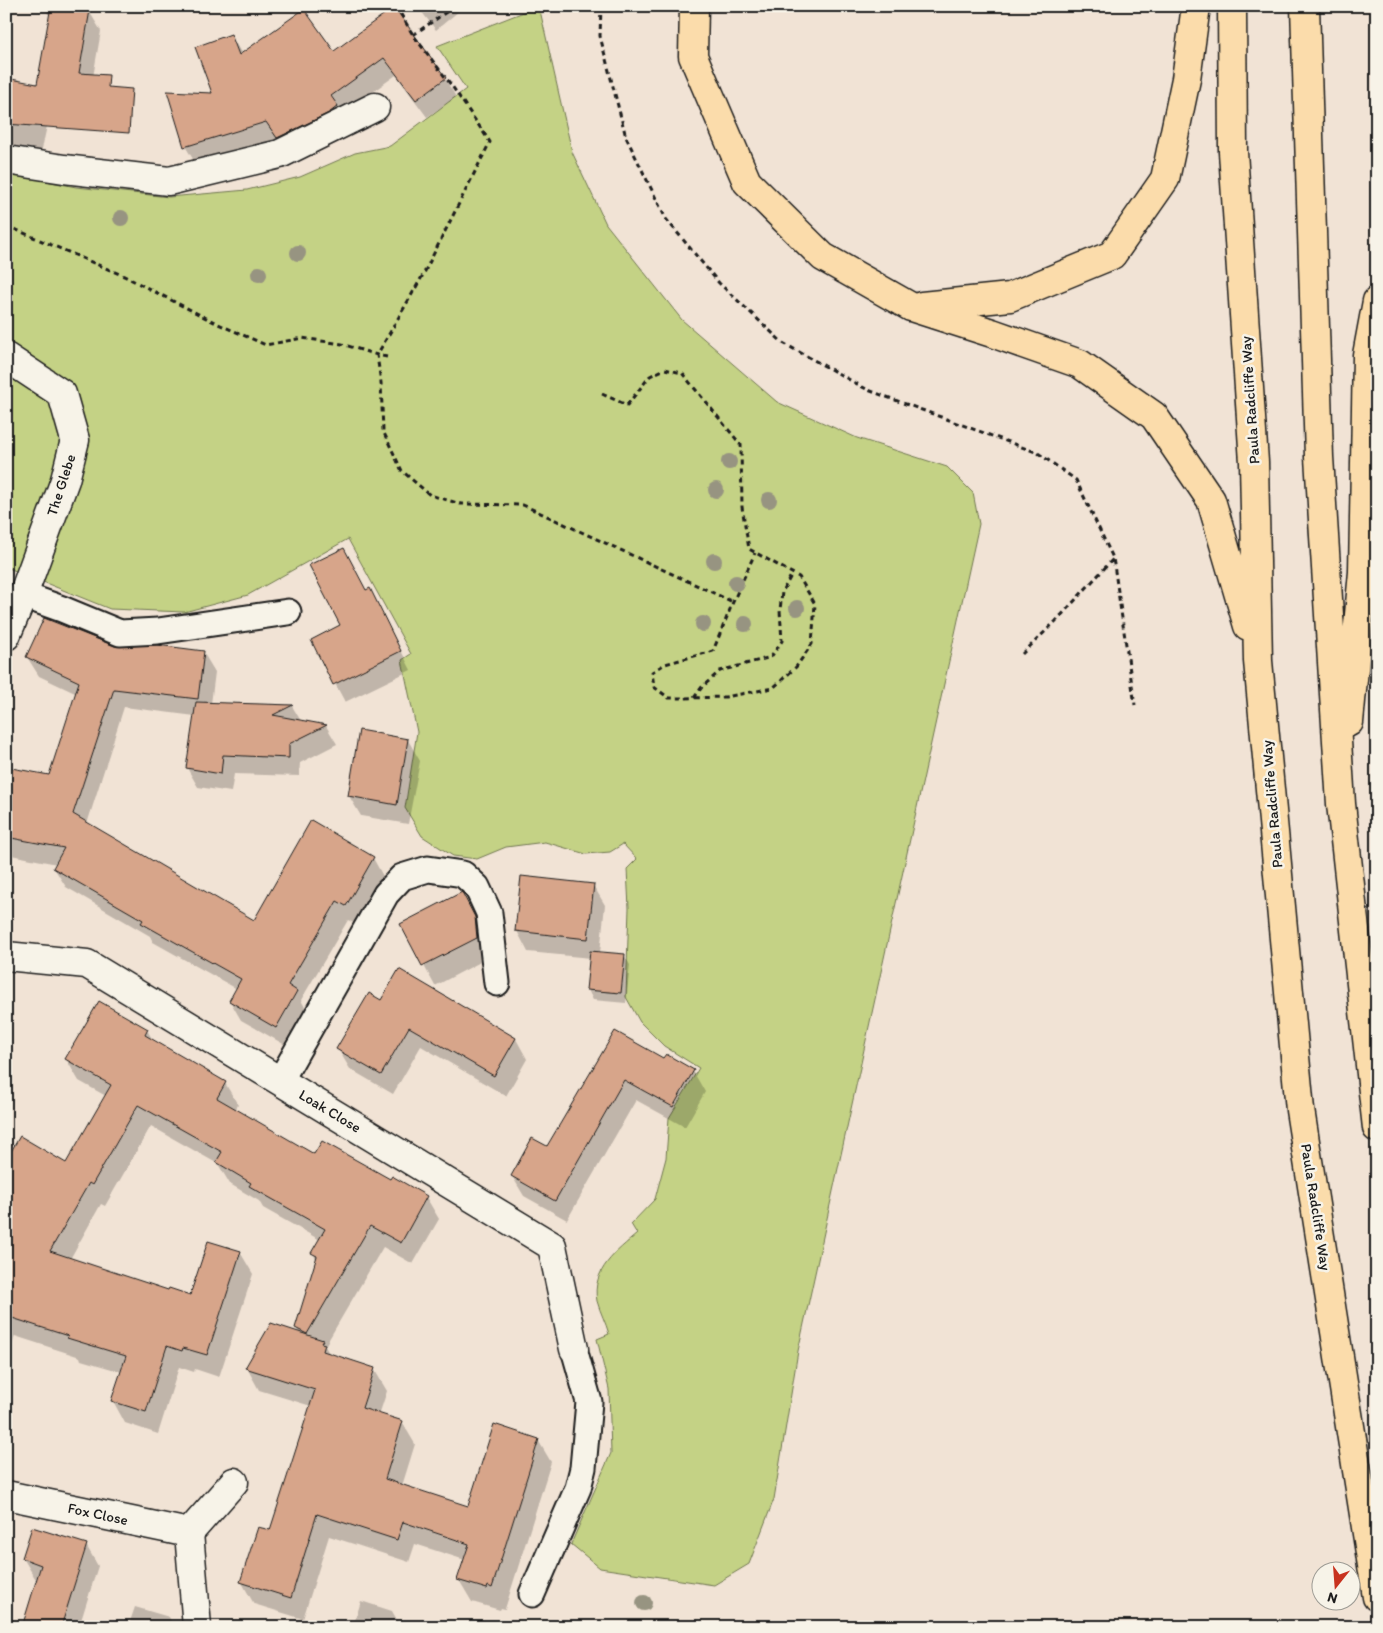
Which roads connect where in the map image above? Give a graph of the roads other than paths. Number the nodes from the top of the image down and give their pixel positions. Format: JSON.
{"nodes":[{"id":1,"x":694,"y":6,"type":"edge"},
{"id":2,"x":1196,"y":6,"type":"edge"},
{"id":3,"x":1232,"y":6,"type":"edge"},
{"id":4,"x":1305,"y":6,"type":"edge"},
{"id":5,"x":375,"y":107,"type":"dead end"},
{"id":6,"x":6,"y":160,"type":"edge"},
{"id":7,"x":1377,"y":301,"type":"edge"},
{"id":8,"x":911,"y":307,"type":"junction"},
{"id":9,"x":6,"y":357,"type":"edge"},
{"id":10,"x":23,"y":595,"type":"junction"},
{"id":11,"x":288,"y":612,"type":"dead end"},
{"id":12,"x":6,"y":636,"type":"edge"},
{"id":13,"x":1258,"y":661,"type":"junction"},
{"id":14,"x":1341,"y":804,"type":"junction"},
{"id":15,"x":6,"y":956,"type":"edge"},
{"id":16,"x":497,"y":983,"type":"dead end"},
{"id":17,"x":280,"y":1081,"type":"junction"},
{"id":18,"x":1377,"y":1128,"type":"edge"},
{"id":19,"x":574,"y":1349,"type":"joint"},
{"id":20,"x":234,"y":1482,"type":"dead end"},
{"id":21,"x":6,"y":1495,"type":"edge"},
{"id":22,"x":189,"y":1533,"type":"junction"},
{"id":23,"x":532,"y":1594,"type":"dead end"},
{"id":24,"x":1377,"y":1597,"type":"edge"},
{"id":25,"x":196,"y":1627,"type":"edge"}],
"edges":[{"from":1,"to":8,"type":"highway"},
{"from":2,"to":8,"type":"highway"},
{"from":3,"to":13,"type":"highway","name":"Paula Radcliffe Way"},
{"from":4,"to":14,"type":"highway"},
{"from":5,"to":6,"type":"street"},
{"from":7,"to":14,"type":"highway"},
{"from":8,"to":13,"type":"highway"},
{"from":9,"to":10,"type":"street","name":"The Glebe"},
{"from":10,"to":11,"type":"lane"},
{"from":10,"to":12,"type":"street","name":"The Glebe"},
{"from":13,"to":24,"type":"highway","name":"Paula Radcliffe Way"},
{"from":14,"to":18,"type":"highway"},
{"from":15,"to":17,"type":"street","name":"Loak Close"},
{"from":16,"to":17,"type":"lane"},
{"from":17,"to":19,"type":"street","name":"Loak Close"},
{"from":19,"to":23,"type":"lane"},
{"from":20,"to":22,"type":"street"},
{"from":21,"to":22,"type":"street","name":"Fox Close"},
{"from":22,"to":25,"type":"street"}]}
